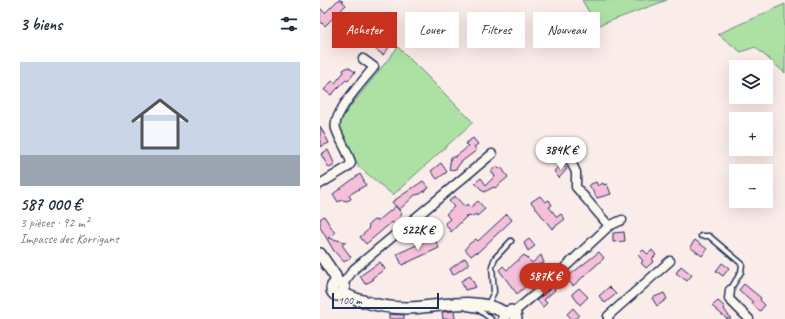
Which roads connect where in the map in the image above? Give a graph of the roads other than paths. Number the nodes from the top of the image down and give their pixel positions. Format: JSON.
{"nodes":[{"id":1,"x":363,"y":59,"type":"dead end"},
{"id":2,"x":492,"y":154,"type":"dead end"},
{"id":3,"x":570,"y":160,"type":"dead end"},
{"id":4,"x":320,"y":184,"type":"edge"},
{"id":5,"x":622,"y":220,"type":"dead end"},
{"id":6,"x":609,"y":226,"type":"junction"},
{"id":7,"x":701,"y":236,"type":"dead end"},
{"id":8,"x":511,"y":241,"type":"dead end"},
{"id":9,"x":320,"y":254,"type":"edge"},
{"id":10,"x":670,"y":261,"type":"dead end"},
{"id":11,"x":338,"y":287,"type":"junction"},
{"id":12,"x":320,"y":289,"type":"edge"},
{"id":13,"x":730,"y":290,"type":"joint"},
{"id":14,"x":466,"y":304,"type":"junction"},
{"id":15,"x":488,"y":305,"type":"junction"},
{"id":16,"x":510,"y":316,"type":"edge"},
{"id":17,"x":490,"y":319,"type":"edge"},
{"id":18,"x":608,"y":319,"type":"edge"},
{"id":19,"x":749,"y":319,"type":"edge"}],
"edges":[{"from":1,"to":4,"type":"street"},
{"from":2,"to":11,"type":"street"},
{"from":3,"to":6,"type":"street"},
{"from":5,"to":6,"type":"street"},
{"from":6,"to":16,"type":"street"},
{"from":7,"to":13,"type":"lane"},
{"from":8,"to":15,"type":"lane"},
{"from":9,"to":11,"type":"street"},
{"from":10,"to":18,"type":"street"},
{"from":11,"to":12,"type":"street"},
{"from":11,"to":14,"type":"street"},
{"from":13,"to":19,"type":"street"},
{"from":14,"to":15,"type":"street"},
{"from":14,"to":17,"type":"lane"},
{"from":15,"to":16,"type":"street"}]}
